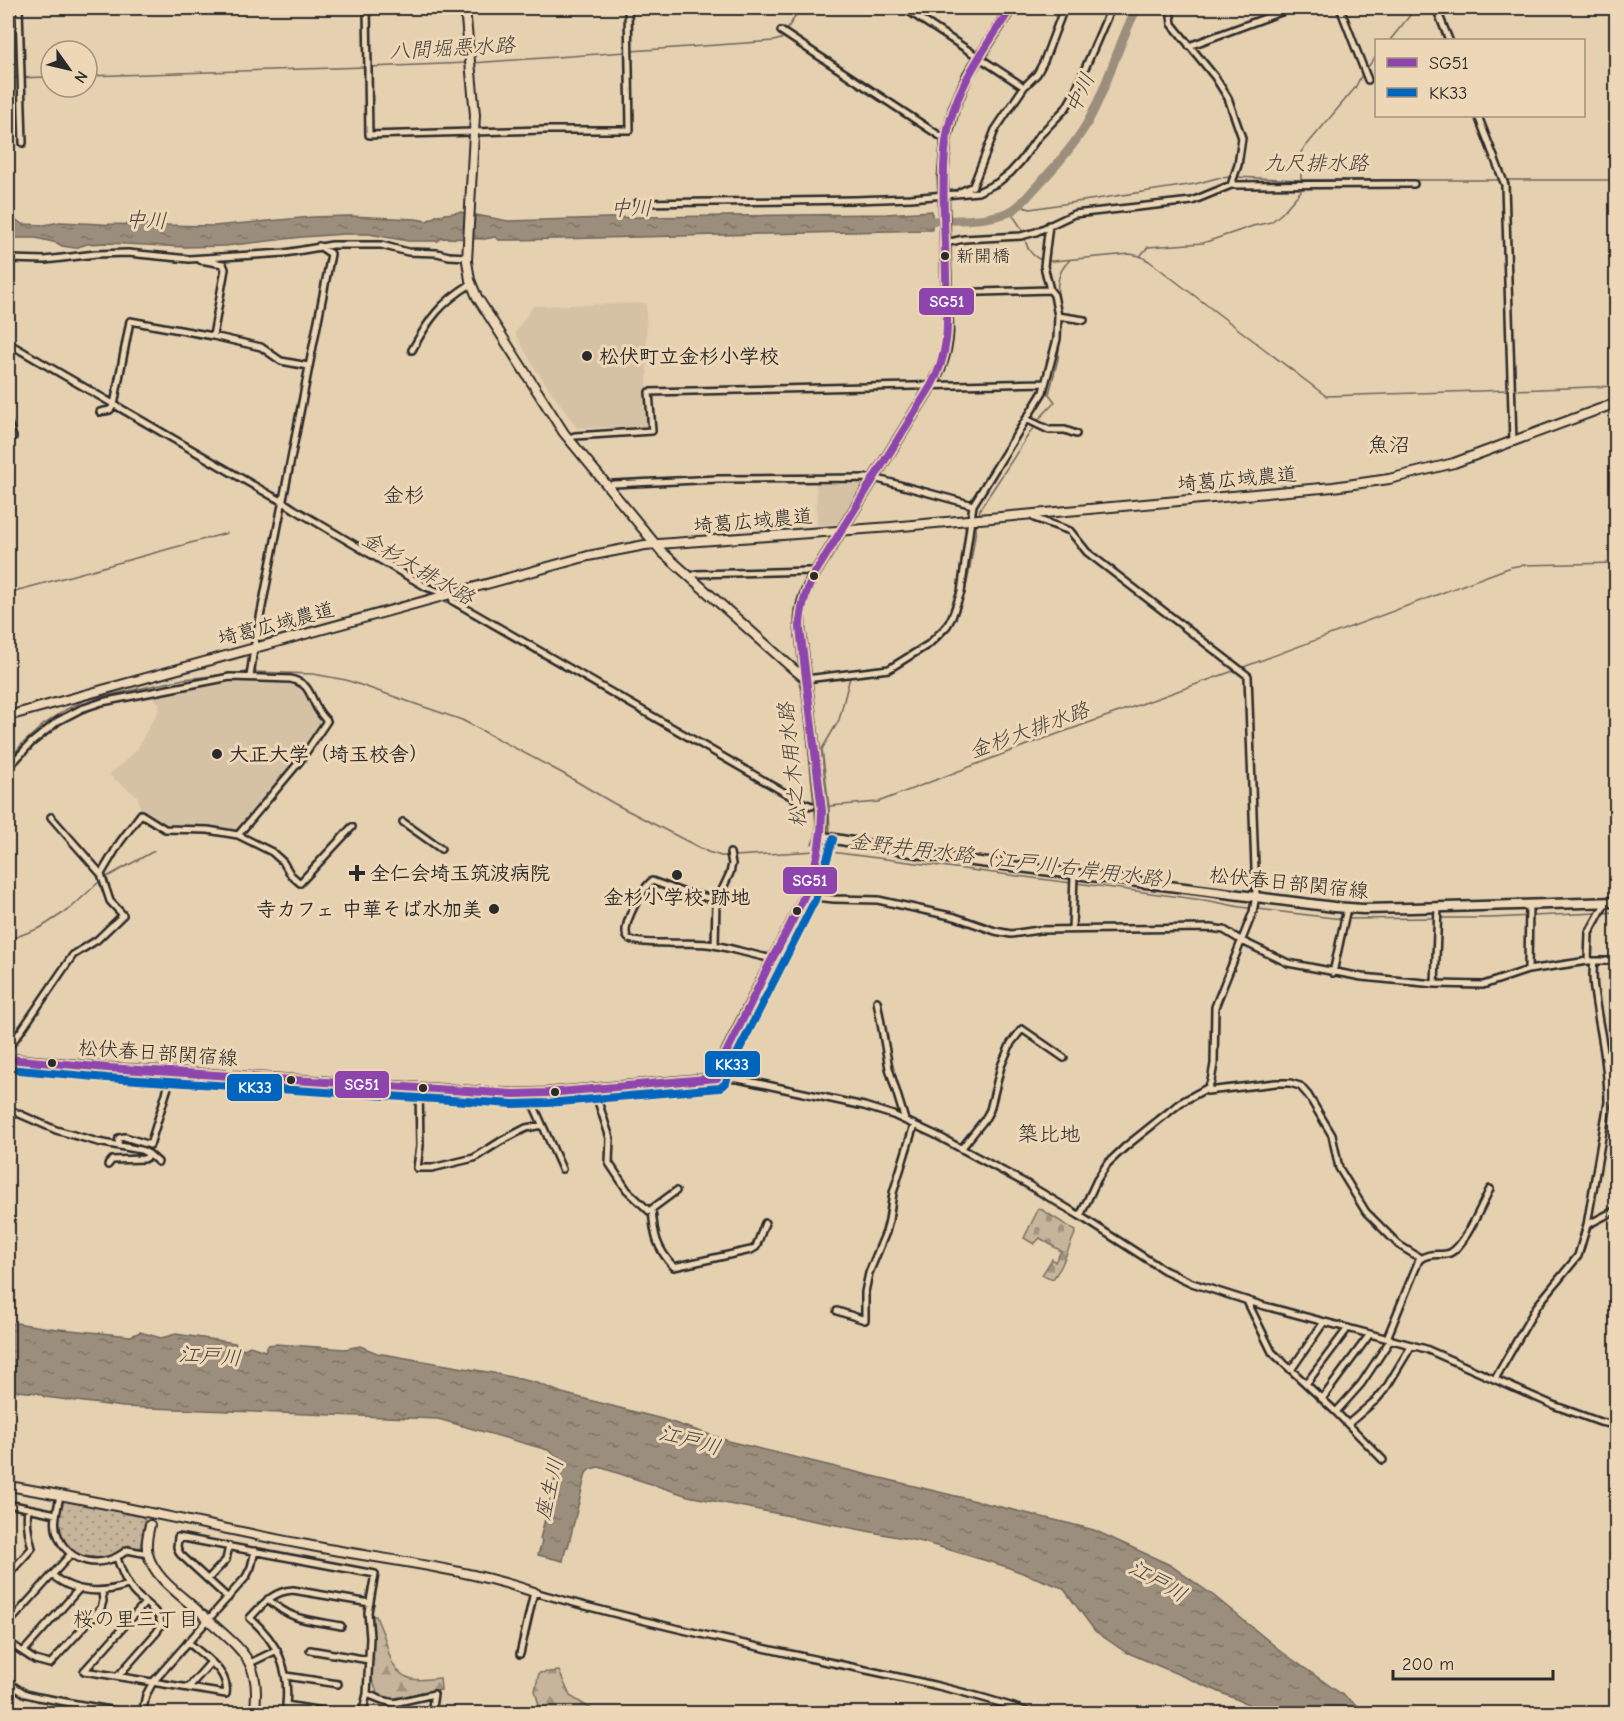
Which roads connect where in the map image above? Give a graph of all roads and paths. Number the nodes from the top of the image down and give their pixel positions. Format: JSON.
{"nodes":[{"id":1,"x":19,"y":8,"type":"edge"},
{"id":2,"x":367,"y":8,"type":"edge"},
{"id":3,"x":465,"y":8,"type":"edge"},
{"id":4,"x":628,"y":8,"type":"edge"},
{"id":5,"x":904,"y":8,"type":"edge"},
{"id":6,"x":1011,"y":8,"type":"edge"},
{"id":7,"x":1065,"y":8,"type":"edge"},
{"id":8,"x":1112,"y":8,"type":"edge"},
{"id":9,"x":1170,"y":8,"type":"edge"},
{"id":10,"x":1292,"y":8,"type":"edge"},
{"id":11,"x":1340,"y":8,"type":"edge"},
{"id":12,"x":1436,"y":8,"type":"edge"},
{"id":13,"x":1278,"y":10,"type":"edge"},
{"id":14,"x":781,"y":32,"type":"dead end"},
{"id":15,"x":1449,"y":39,"type":"edge"},
{"id":16,"x":1189,"y":46,"type":"junction"},
{"id":17,"x":979,"y":57,"type":"junction"},
{"id":18,"x":1368,"y":80,"type":"dead end"},
{"id":19,"x":1024,"y":87,"type":"junction"},
{"id":20,"x":1478,"y":117,"type":"edge"},
{"id":21,"x":474,"y":133,"type":"junction"},
{"id":22,"x":946,"y":140,"type":"junction"},
{"id":23,"x":23,"y":142,"type":"dead end"},
{"id":24,"x":1414,"y":184,"type":"dead end"},
{"id":25,"x":1231,"y":185,"type":"junction"},
{"id":26,"x":946,"y":196,"type":"junction"},
{"id":27,"x":637,"y":203,"type":"dead end"},
{"id":28,"x":1049,"y":225,"type":"junction"},
{"id":29,"x":945,"y":241,"type":"junction"},
{"id":30,"x":319,"y":246,"type":"junction"},
{"id":31,"x":467,"y":256,"type":"junction"},
{"id":32,"x":8,"y":259,"type":"edge"},
{"id":33,"x":189,"y":259,"type":"junction"},
{"id":34,"x":471,"y":284,"type":"junction"},
{"id":35,"x":1050,"y":290,"type":"junction"},
{"id":36,"x":947,"y":293,"type":"junction"},
{"id":37,"x":1058,"y":316,"type":"junction"},
{"id":38,"x":1084,"y":320,"type":"dead end"},
{"id":39,"x":213,"y":336,"type":"junction"},
{"id":40,"x":8,"y":343,"type":"edge"},
{"id":41,"x":412,"y":350,"type":"dead end"},
{"id":42,"x":308,"y":366,"type":"junction"},
{"id":43,"x":1045,"y":383,"type":"junction"},
{"id":44,"x":931,"y":386,"type":"junction"},
{"id":45,"x":1617,"y":403,"type":"edge"},
{"id":46,"x":114,"y":405,"type":"junction"},
{"id":47,"x":100,"y":412,"type":"dead end"},
{"id":48,"x":1026,"y":419,"type":"junction"},
{"id":49,"x":8,"y":423,"type":"edge"},
{"id":50,"x":1076,"y":434,"type":"dead end"},
{"id":51,"x":13,"y":437,"type":"dead end"},
{"id":52,"x":568,"y":438,"type":"junction"},
{"id":53,"x":1513,"y":442,"type":"junction"},
{"id":54,"x":874,"y":478,"type":"junction"},
{"id":55,"x":608,"y":487,"type":"junction"},
{"id":56,"x":282,"y":501,"type":"junction"},
{"id":57,"x":973,"y":505,"type":"junction"},
{"id":58,"x":1033,"y":514,"type":"junction"},
{"id":59,"x":971,"y":519,"type":"junction"},
{"id":60,"x":843,"y":530,"type":"junction"},
{"id":61,"x":657,"y":545,"type":"junction"},
{"id":62,"x":815,"y":573,"type":"junction"},
{"id":63,"x":691,"y":577,"type":"junction"},
{"id":64,"x":447,"y":595,"type":"junction"},
{"id":65,"x":254,"y":648,"type":"junction"},
{"id":66,"x":250,"y":677,"type":"junction"},
{"id":67,"x":806,"y":679,"type":"junction"},
{"id":68,"x":8,"y":716,"type":"edge"},
{"id":69,"x":8,"y":766,"type":"edge"},
{"id":70,"x":812,"y":806,"type":"dead end"},
{"id":71,"x":51,"y":817,"type":"dead end"},
{"id":72,"x":403,"y":822,"type":"dead end"},
{"id":73,"x":352,"y":827,"type":"dead end"},
{"id":74,"x":238,"y":835,"type":"junction"},
{"id":75,"x":823,"y":837,"type":"junction"},
{"id":76,"x":441,"y":849,"type":"dead end"},
{"id":77,"x":730,"y":856,"type":"dead end"},
{"id":78,"x":1074,"y":875,"type":"junction"},
{"id":79,"x":103,"y":878,"type":"junction"},
{"id":80,"x":806,"y":896,"type":"junction"},
{"id":81,"x":1256,"y":897,"type":"junction"},
{"id":82,"x":718,"y":900,"type":"junction"},
{"id":83,"x":1606,"y":902,"type":"junction"},
{"id":84,"x":1617,"y":902,"type":"edge"},
{"id":85,"x":1529,"y":904,"type":"junction"},
{"id":86,"x":1438,"y":907,"type":"junction"},
{"id":87,"x":1347,"y":908,"type":"junction"},
{"id":88,"x":1072,"y":929,"type":"junction"},
{"id":89,"x":1242,"y":941,"type":"junction"},
{"id":90,"x":715,"y":945,"type":"junction"},
{"id":91,"x":773,"y":959,"type":"junction"},
{"id":92,"x":1591,"y":961,"type":"junction"},
{"id":93,"x":1617,"y":961,"type":"edge"},
{"id":94,"x":1528,"y":970,"type":"junction"},
{"id":95,"x":1333,"y":973,"type":"junction"},
{"id":96,"x":1435,"y":984,"type":"junction"},
{"id":97,"x":877,"y":1001,"type":"dead end"},
{"id":98,"x":8,"y":1048,"type":"edge"},
{"id":99,"x":1064,"y":1058,"type":"dead end"},
{"id":100,"x":8,"y":1059,"type":"edge"},
{"id":101,"x":173,"y":1071,"type":"junction"},
{"id":102,"x":717,"y":1078,"type":"junction"},
{"id":103,"x":1209,"y":1087,"type":"junction"},
{"id":104,"x":419,"y":1088,"type":"junction"},
{"id":105,"x":594,"y":1089,"type":"junction"},
{"id":106,"x":529,"y":1095,"type":"junction"},
{"id":107,"x":8,"y":1109,"type":"edge"},
{"id":108,"x":905,"y":1120,"type":"junction"},
{"id":109,"x":542,"y":1125,"type":"junction"},
{"id":110,"x":914,"y":1125,"type":"junction"},
{"id":111,"x":118,"y":1145,"type":"junction"},
{"id":112,"x":961,"y":1149,"type":"junction"},
{"id":113,"x":149,"y":1154,"type":"junction"},
{"id":114,"x":158,"y":1162,"type":"dead end"},
{"id":115,"x":108,"y":1165,"type":"dead end"},
{"id":116,"x":562,"y":1169,"type":"dead end"},
{"id":117,"x":1490,"y":1189,"type":"dead end"},
{"id":118,"x":676,"y":1191,"type":"dead end"},
{"id":119,"x":652,"y":1209,"type":"junction"},
{"id":120,"x":1617,"y":1210,"type":"edge"},
{"id":121,"x":1080,"y":1216,"type":"junction"},
{"id":122,"x":765,"y":1223,"type":"dead end"},
{"id":123,"x":1587,"y":1225,"type":"junction"},
{"id":124,"x":1420,"y":1258,"type":"junction"},
{"id":125,"x":1246,"y":1301,"type":"junction"},
{"id":126,"x":837,"y":1311,"type":"dead end"},
{"id":127,"x":1324,"y":1322,"type":"junction"},
{"id":128,"x":1348,"y":1328,"type":"junction"},
{"id":129,"x":1370,"y":1334,"type":"junction"},
{"id":130,"x":1389,"y":1339,"type":"junction"},
{"id":131,"x":1412,"y":1344,"type":"junction"},
{"id":132,"x":1291,"y":1370,"type":"junction"},
{"id":133,"x":1495,"y":1379,"type":"junction"},
{"id":134,"x":1306,"y":1384,"type":"junction"},
{"id":135,"x":1322,"y":1399,"type":"junction"},
{"id":136,"x":1336,"y":1412,"type":"junction"},
{"id":137,"x":1348,"y":1424,"type":"junction"},
{"id":138,"x":1617,"y":1425,"type":"edge"},
{"id":139,"x":1383,"y":1460,"type":"dead end"},
{"id":140,"x":8,"y":1486,"type":"edge"},
{"id":141,"x":60,"y":1495,"type":"junction"},
{"id":142,"x":8,"y":1504,"type":"edge"},
{"id":143,"x":28,"y":1508,"type":"junction"},
{"id":144,"x":56,"y":1514,"type":"junction"},
{"id":145,"x":151,"y":1519,"type":"junction"},
{"id":146,"x":229,"y":1546,"type":"junction"},
{"id":147,"x":255,"y":1551,"type":"junction"},
{"id":148,"x":71,"y":1554,"type":"junction"},
{"id":149,"x":148,"y":1554,"type":"junction"},
{"id":150,"x":117,"y":1558,"type":"junction"},
{"id":151,"x":8,"y":1575,"type":"edge"},
{"id":152,"x":52,"y":1575,"type":"junction"},
{"id":153,"x":208,"y":1579,"type":"junction"},
{"id":154,"x":128,"y":1585,"type":"junction"},
{"id":155,"x":79,"y":1589,"type":"junction"},
{"id":156,"x":102,"y":1591,"type":"junction"},
{"id":157,"x":534,"y":1592,"type":"junction"},
{"id":158,"x":228,"y":1598,"type":"junction"},
{"id":159,"x":268,"y":1599,"type":"junction"},
{"id":160,"x":145,"y":1603,"type":"junction"},
{"id":161,"x":370,"y":1603,"type":"junction"},
{"id":162,"x":203,"y":1615,"type":"junction"},
{"id":163,"x":8,"y":1624,"type":"edge"},
{"id":164,"x":341,"y":1626,"type":"dead end"},
{"id":165,"x":8,"y":1642,"type":"edge"},
{"id":166,"x":188,"y":1642,"type":"junction"},
{"id":167,"x":277,"y":1650,"type":"junction"},
{"id":168,"x":310,"y":1650,"type":"dead end"},
{"id":169,"x":23,"y":1652,"type":"junction"},
{"id":170,"x":520,"y":1654,"type":"dead end"},
{"id":171,"x":369,"y":1660,"type":"junction"},
{"id":172,"x":211,"y":1662,"type":"junction"},
{"id":173,"x":250,"y":1664,"type":"junction"},
{"id":174,"x":118,"y":1676,"type":"junction"},
{"id":175,"x":286,"y":1676,"type":"junction"},
{"id":176,"x":153,"y":1682,"type":"junction"},
{"id":177,"x":8,"y":1683,"type":"edge"},
{"id":178,"x":338,"y":1684,"type":"dead end"},
{"id":179,"x":15,"y":1687,"type":"junction"},
{"id":180,"x":188,"y":1688,"type":"junction"},
{"id":181,"x":367,"y":1694,"type":"junction"},
{"id":182,"x":8,"y":1697,"type":"edge"},
{"id":183,"x":132,"y":1713,"type":"edge"},
{"id":184,"x":142,"y":1713,"type":"edge"},
{"id":185,"x":254,"y":1713,"type":"edge"},
{"id":186,"x":339,"y":1713,"type":"edge"},
{"id":187,"x":362,"y":1713,"type":"edge"},
{"id":188,"x":431,"y":1713,"type":"edge"},
{"id":189,"x":1034,"y":1713,"type":"edge"}],
"edges":[{"from":1,"to":23,"type":"street"},
{"from":2,"to":21,"type":"street"},
{"from":3,"to":21,"type":"street"},
{"from":4,"to":21,"type":"street"},
{"from":5,"to":17,"type":"street"},
{"from":6,"to":17,"type":"main road"},
{"from":7,"to":19,"type":"street"},
{"from":8,"to":26,"type":"street"},
{"from":9,"to":16,"type":"street"},
{"from":10,"to":13,"type":"street"},
{"from":11,"to":18,"type":"street"},
{"from":12,"to":15,"type":"street"},
{"from":13,"to":16,"type":"street"},
{"from":14,"to":22,"type":"street"},
{"from":16,"to":25,"type":"street"},
{"from":17,"to":19,"type":"street"},
{"from":17,"to":22,"type":"main road"},
{"from":19,"to":26,"type":"street"},
{"from":20,"to":53,"type":"street"},
{"from":21,"to":31,"type":"street"},
{"from":22,"to":26,"type":"main road"},
{"from":24,"to":25,"type":"street"},
{"from":25,"to":28,"type":"street"},
{"from":26,"to":27,"type":"street"},
{"from":26,"to":29,"type":"main road"},
{"from":28,"to":29,"type":"street"},
{"from":28,"to":35,"type":"street"},
{"from":29,"to":36,"type":"main road"},
{"from":30,"to":31,"type":"street"},
{"from":30,"to":33,"type":"street"},
{"from":30,"to":42,"type":"street"},
{"from":31,"to":34,"type":"street"},
{"from":32,"to":33,"type":"street"},
{"from":33,"to":39,"type":"street"},
{"from":34,"to":41,"type":"street"},
{"from":34,"to":52,"type":"street"},
{"from":35,"to":36,"type":"street"},
{"from":35,"to":37,"type":"street"},
{"from":36,"to":44,"type":"main road"},
{"from":37,"to":38,"type":"street"},
{"from":37,"to":43,"type":"street"},
{"from":39,"to":42,"type":"street"},
{"from":39,"to":46,"type":"street"},
{"from":40,"to":46,"type":"street"},
{"from":42,"to":56,"type":"street"},
{"from":43,"to":44,"type":"street"},
{"from":43,"to":48,"type":"street"},
{"from":44,"to":52,"type":"street"},
{"from":44,"to":54,"type":"main road"},
{"from":45,"to":53,"type":"street","name":"埼葛広域農道"},
{"from":46,"to":47,"type":"street"},
{"from":46,"to":56,"type":"street"},
{"from":48,"to":50,"type":"street"},
{"from":48,"to":57,"type":"street"},
{"from":49,"to":51,"type":"street"},
{"from":52,"to":55,"type":"street"},
{"from":53,"to":58,"type":"street","name":"埼葛広域農道"},
{"from":54,"to":55,"type":"street"},
{"from":54,"to":57,"type":"street"},
{"from":54,"to":60,"type":"main road"},
{"from":55,"to":61,"type":"street"},
{"from":56,"to":64,"type":"street"},
{"from":56,"to":65,"type":"street"},
{"from":57,"to":59,"type":"street"},
{"from":58,"to":59,"type":"street","name":"埼葛広域農道"},
{"from":58,"to":81,"type":"street"},
{"from":59,"to":60,"type":"street","name":"埼葛広域農道"},
{"from":59,"to":67,"type":"street"},
{"from":60,"to":61,"type":"street","name":"埼葛広域農道"},
{"from":60,"to":62,"type":"main road"},
{"from":61,"to":63,"type":"street"},
{"from":61,"to":64,"type":"street","name":"埼葛広域農道"},
{"from":62,"to":63,"type":"street"},
{"from":62,"to":67,"type":"main road"},
{"from":63,"to":67,"type":"street"},
{"from":64,"to":65,"type":"street","name":"埼葛広域農道"},
{"from":64,"to":70,"type":"street"},
{"from":65,"to":66,"type":"street"},
{"from":65,"to":68,"type":"street","name":"埼葛広域農道"},
{"from":66,"to":69,"type":"street"},
{"from":66,"to":74,"type":"street"},
{"from":67,"to":75,"type":"main road"},
{"from":71,"to":79,"type":"street"},
{"from":72,"to":76,"type":"street"},
{"from":73,"to":74,"type":"street"},
{"from":74,"to":79,"type":"street"},
{"from":75,"to":78,"type":"main road","name":"松伏春日部関宿線"},
{"from":75,"to":80,"type":"main road"},
{"from":77,"to":82,"type":"street"},
{"from":78,"to":81,"type":"main road","name":"松伏春日部関宿線"},
{"from":78,"to":88,"type":"street"},
{"from":79,"to":98,"type":"street"},
{"from":80,"to":88,"type":"street"},
{"from":80,"to":91,"type":"main road"},
{"from":81,"to":87,"type":"main road","name":"松伏春日部関宿線"},
{"from":81,"to":89,"type":"street"},
{"from":82,"to":90,"type":"street"},
{"from":82,"to":90,"type":"street"},
{"from":83,"to":84,"type":"main road","name":"松伏春日部関宿線"},
{"from":83,"to":85,"type":"main road","name":"松伏春日部関宿線"},
{"from":83,"to":92,"type":"street"},
{"from":85,"to":86,"type":"main road","name":"松伏春日部関宿線"},
{"from":85,"to":94,"type":"street"},
{"from":86,"to":87,"type":"main road","name":"松伏春日部関宿線"},
{"from":86,"to":96,"type":"street"},
{"from":87,"to":95,"type":"street"},
{"from":88,"to":89,"type":"street"},
{"from":89,"to":95,"type":"street"},
{"from":89,"to":103,"type":"street"},
{"from":90,"to":91,"type":"street"},
{"from":91,"to":102,"type":"main road"},
{"from":92,"to":93,"type":"street"},
{"from":92,"to":94,"type":"street"},
{"from":92,"to":123,"type":"street"},
{"from":94,"to":96,"type":"street"},
{"from":95,"to":96,"type":"street"},
{"from":97,"to":108,"type":"street"},
{"from":99,"to":112,"type":"street"},
{"from":100,"to":101,"type":"main road","name":"松伏春日部関宿線"},
{"from":101,"to":104,"type":"main road","name":"松伏春日部関宿線"},
{"from":101,"to":111,"type":"street"},
{"from":102,"to":105,"type":"main road","name":"松伏春日部関宿線"},
{"from":102,"to":108,"type":"street"},
{"from":103,"to":121,"type":"street"},
{"from":103,"to":124,"type":"street"},
{"from":104,"to":106,"type":"main road","name":"松伏春日部関宿線"},
{"from":104,"to":109,"type":"street"},
{"from":105,"to":106,"type":"main road","name":"松伏春日部関宿線"},
{"from":105,"to":119,"type":"street"},
{"from":106,"to":109,"type":"street"},
{"from":107,"to":111,"type":"street"},
{"from":108,"to":110,"type":"street"},
{"from":109,"to":116,"type":"street"},
{"from":110,"to":112,"type":"street"},
{"from":110,"to":126,"type":"street"},
{"from":111,"to":113,"type":"street"},
{"from":112,"to":121,"type":"street"},
{"from":113,"to":114,"type":"street"},
{"from":113,"to":115,"type":"street"},
{"from":117,"to":124,"type":"street"},
{"from":118,"to":119,"type":"street"},
{"from":119,"to":122,"type":"street"},
{"from":120,"to":123,"type":"street"},
{"from":121,"to":125,"type":"street"},
{"from":123,"to":133,"type":"street"},
{"from":124,"to":130,"type":"street"},
{"from":125,"to":127,"type":"street"},
{"from":125,"to":132,"type":"street"},
{"from":127,"to":128,"type":"street"},
{"from":127,"to":132,"type":"street"},
{"from":128,"to":129,"type":"street"},
{"from":128,"to":134,"type":"street"},
{"from":129,"to":130,"type":"street"},
{"from":129,"to":135,"type":"street"},
{"from":130,"to":131,"type":"street"},
{"from":130,"to":136,"type":"street"},
{"from":131,"to":133,"type":"street"},
{"from":131,"to":137,"type":"street"},
{"from":132,"to":134,"type":"street"},
{"from":133,"to":138,"type":"street"},
{"from":134,"to":135,"type":"street"},
{"from":135,"to":136,"type":"street"},
{"from":136,"to":137,"type":"street"},
{"from":137,"to":139,"type":"street"},
{"from":140,"to":141,"type":"street"},
{"from":141,"to":144,"type":"street"},
{"from":141,"to":145,"type":"street"},
{"from":142,"to":143,"type":"street"},
{"from":143,"to":144,"type":"street"},
{"from":143,"to":151,"type":"street"},
{"from":144,"to":148,"type":"street"},
{"from":145,"to":149,"type":"street"},
{"from":145,"to":157,"type":"street"},
{"from":146,"to":147,"type":"street"},
{"from":146,"to":153,"type":"street"},
{"from":146,"to":153,"type":"street"},
{"from":147,"to":158,"type":"street"},
{"from":147,"to":161,"type":"street"},
{"from":148,"to":150,"type":"street"},
{"from":148,"to":152,"type":"street"},
{"from":149,"to":150,"type":"street"},
{"from":149,"to":162,"type":"street"},
{"from":150,"to":154,"type":"street"},
{"from":152,"to":155,"type":"street"},
{"from":152,"to":163,"type":"street"},
{"from":153,"to":158,"type":"street"},
{"from":154,"to":156,"type":"street"},
{"from":154,"to":160,"type":"street"},
{"from":155,"to":156,"type":"street"},
{"from":155,"to":169,"type":"street"},
{"from":156,"to":169,"type":"street"},
{"from":157,"to":170,"type":"street"},
{"from":157,"to":189,"type":"street"},
{"from":158,"to":162,"type":"street"},
{"from":159,"to":161,"type":"street"},
{"from":159,"to":164,"type":"street"},
{"from":159,"to":167,"type":"street"},
{"from":160,"to":174,"type":"street"},
{"from":160,"to":174,"type":"street"},
{"from":161,"to":171,"type":"street"},
{"from":162,"to":166,"type":"street"},
{"from":162,"to":173,"type":"street"},
{"from":165,"to":169,"type":"street"},
{"from":166,"to":172,"type":"street"},
{"from":166,"to":176,"type":"street"},
{"from":167,"to":173,"type":"street"},
{"from":167,"to":175,"type":"street"},
{"from":168,"to":171,"type":"street"},
{"from":171,"to":181,"type":"street"},
{"from":172,"to":180,"type":"street"},
{"from":172,"to":180,"type":"street"},
{"from":173,"to":185,"type":"street"},
{"from":174,"to":176,"type":"street"},
{"from":175,"to":178,"type":"street"},
{"from":175,"to":186,"type":"street"},
{"from":176,"to":180,"type":"street"},
{"from":176,"to":184,"type":"street"},
{"from":177,"to":179,"type":"street"},
{"from":179,"to":182,"type":"street"},
{"from":179,"to":183,"type":"street"},
{"from":181,"to":187,"type":"street"},
{"from":181,"to":188,"type":"street"}]}
